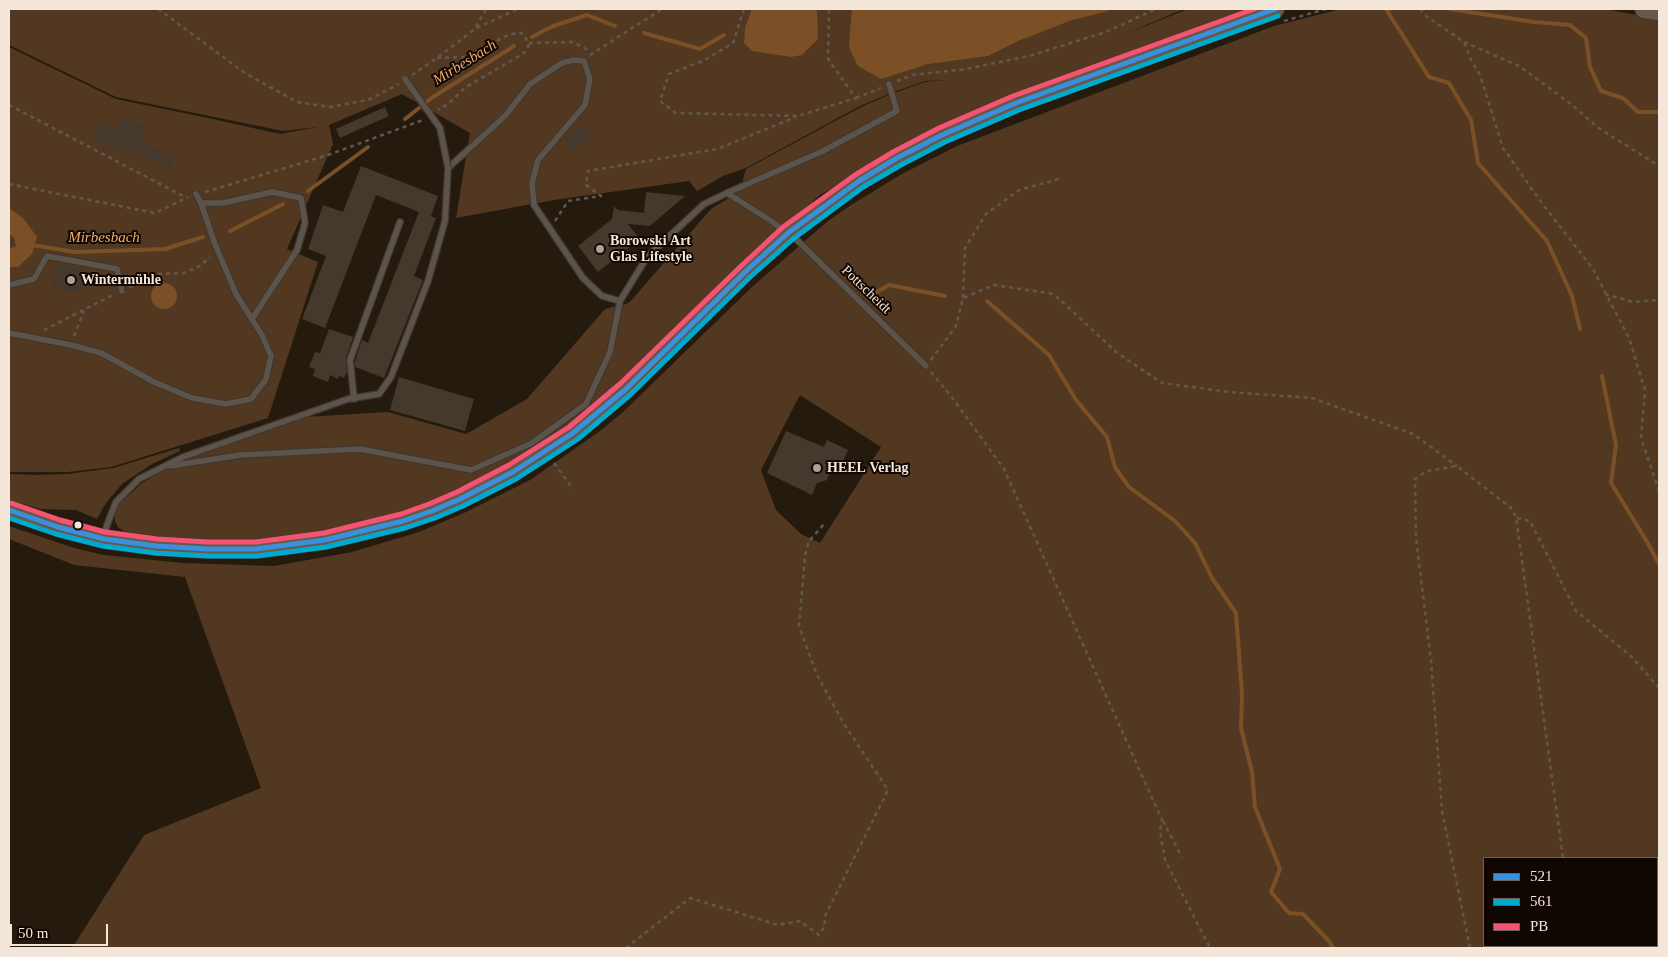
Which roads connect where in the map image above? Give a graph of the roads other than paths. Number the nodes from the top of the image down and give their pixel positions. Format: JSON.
{"nodes":[{"id":1,"x":1275,"y":9,"type":"edge"},
{"id":2,"x":1644,"y":9,"type":"edge"},
{"id":3,"x":1659,"y":12,"type":"edge"},
{"id":4,"x":405,"y":80,"type":"road end"},
{"id":5,"x":889,"y":84,"type":"road end"},
{"id":6,"x":448,"y":168,"type":"junction"},
{"id":7,"x":726,"y":193,"type":"junction"},
{"id":8,"x":196,"y":194,"type":"road end"},
{"id":9,"x":201,"y":203,"type":"junction"},
{"id":10,"x":400,"y":222,"type":"dead end"},
{"id":11,"x":788,"y":233,"type":"junction"},
{"id":12,"x":9,"y":285,"type":"edge"},
{"id":13,"x":122,"y":290,"type":"dead end"},
{"id":14,"x":620,"y":301,"type":"junction"},
{"id":15,"x":252,"y":319,"type":"junction"},
{"id":16,"x":9,"y":333,"type":"edge"},
{"id":17,"x":926,"y":366,"type":"road end"},
{"id":18,"x":354,"y":399,"type":"junction"},
{"id":19,"x":163,"y":467,"type":"junction"},
{"id":20,"x":9,"y":510,"type":"edge"},
{"id":21,"x":104,"y":538,"type":"junction"}],
"edges":[{"from":1,"to":11,"type":"main road"},
{"from":2,"to":3,"type":"main road"},
{"from":4,"to":6,"type":"lane","bridge":true},
{"from":5,"to":7,"type":"lane"},
{"from":6,"to":14,"type":"lane"},
{"from":6,"to":18,"type":"lane"},
{"from":7,"to":11,"type":"lane","name":"Pottscheidt"},
{"from":7,"to":14,"type":"lane"},
{"from":8,"to":9,"type":"lane"},
{"from":9,"to":15,"type":"lane"},
{"from":9,"to":15,"type":"lane"},
{"from":10,"to":18,"type":"lane"},
{"from":11,"to":17,"type":"lane","name":"Pottscheidt"},
{"from":11,"to":21,"type":"main road"},
{"from":12,"to":13,"type":"lane"},
{"from":14,"to":19,"type":"lane"},
{"from":15,"to":16,"type":"lane"},
{"from":18,"to":19,"type":"lane"},
{"from":19,"to":21,"type":"lane"},
{"from":20,"to":21,"type":"main road"}]}
